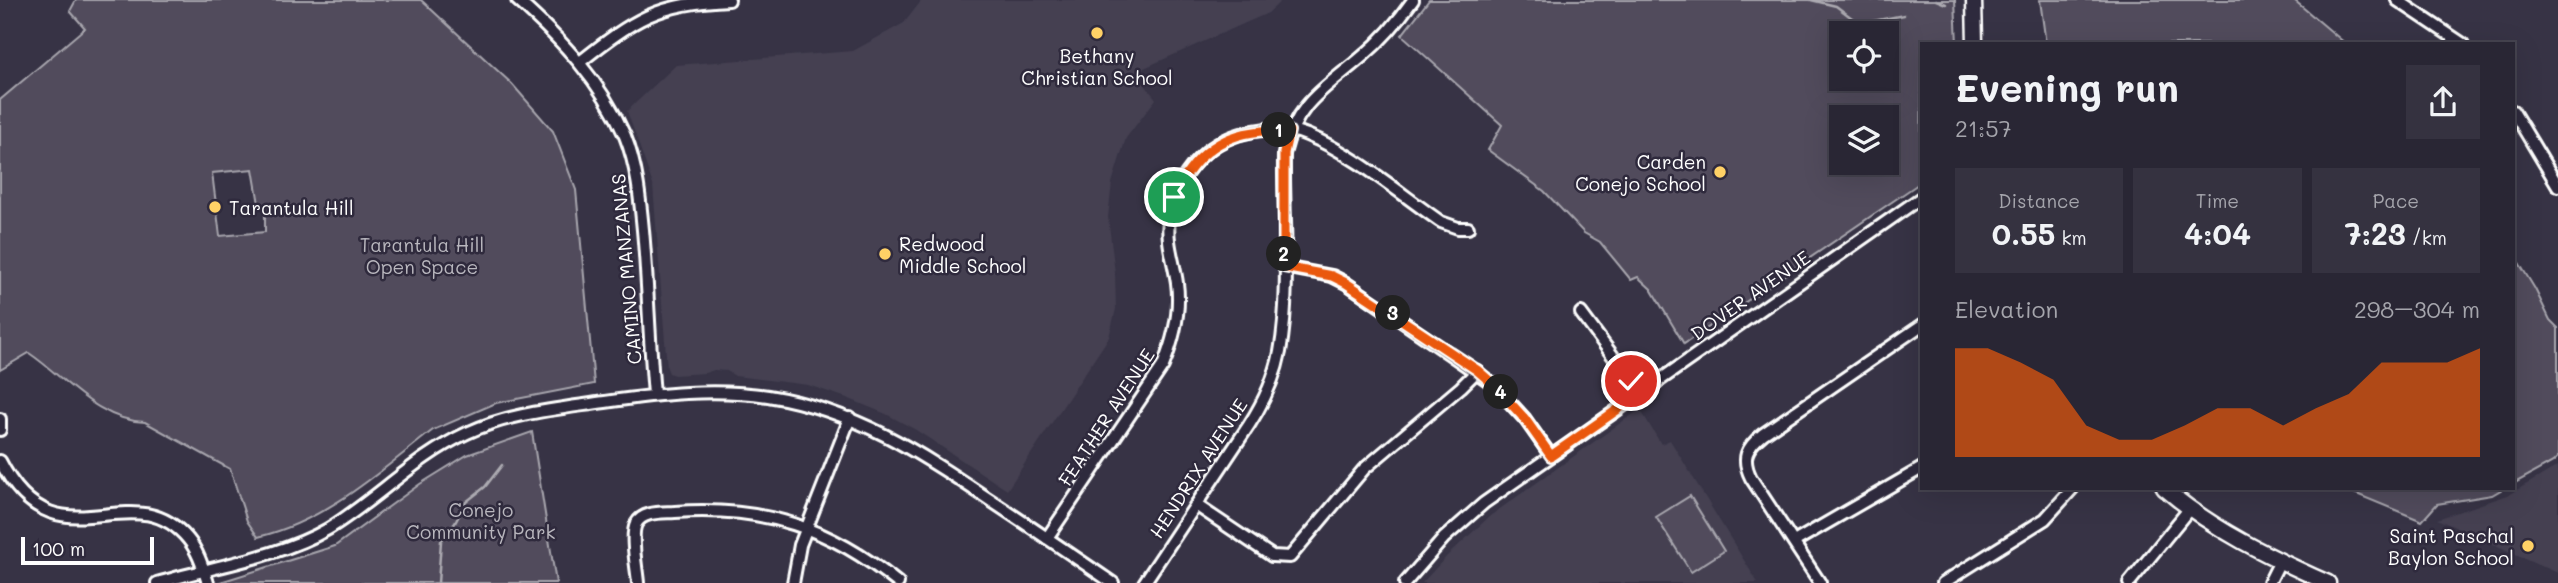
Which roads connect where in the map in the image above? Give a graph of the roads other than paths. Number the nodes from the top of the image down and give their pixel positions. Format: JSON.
{"nodes":[{"id":1,"x":517,"y":0,"type":"edge"},
{"id":2,"x":729,"y":0,"type":"edge"},
{"id":3,"x":1413,"y":0,"type":"edge"},
{"id":4,"x":1974,"y":0,"type":"edge"},
{"id":5,"x":2397,"y":0,"type":"edge"},
{"id":6,"x":1975,"y":42,"type":"edge"},
{"id":7,"x":2460,"y":42,"type":"edge"},
{"id":8,"x":580,"y":62,"type":"junction"},
{"id":9,"x":2515,"y":114,"type":"edge"},
{"id":10,"x":1289,"y":131,"type":"junction"},
{"id":11,"x":2558,"y":186,"type":"edge"},
{"id":12,"x":1920,"y":198,"type":"edge"},
{"id":13,"x":1468,"y":228,"type":"dead end"},
{"id":14,"x":1284,"y":267,"type":"junction"},
{"id":15,"x":1581,"y":313,"type":"dead end"},
{"id":16,"x":1920,"y":326,"type":"edge"},
{"id":17,"x":1477,"y":370,"type":"junction"},
{"id":18,"x":654,"y":394,"type":"junction"},
{"id":19,"x":1640,"y":394,"type":"junction"},
{"id":20,"x":850,"y":418,"type":"junction"},
{"id":21,"x":0,"y":419,"type":"edge"},
{"id":22,"x":0,"y":430,"type":"edge"},
{"id":23,"x":1551,"y":456,"type":"junction"},
{"id":24,"x":0,"y":461,"type":"edge"},
{"id":25,"x":1920,"y":469,"type":"edge"},
{"id":26,"x":2071,"y":490,"type":"edge"},
{"id":27,"x":2166,"y":490,"type":"edge"},
{"id":28,"x":1196,"y":505,"type":"junction"},
{"id":29,"x":2189,"y":508,"type":"junction"},
{"id":30,"x":807,"y":527,"type":"junction"},
{"id":31,"x":1047,"y":538,"type":"junction"},
{"id":32,"x":1794,"y":542,"type":"junction"},
{"id":33,"x":2280,"y":561,"type":"junction"},
{"id":34,"x":203,"y":570,"type":"junction"},
{"id":35,"x":157,"y":583,"type":"edge"},
{"id":36,"x":208,"y":583,"type":"edge"},
{"id":37,"x":638,"y":583,"type":"edge"},
{"id":38,"x":793,"y":583,"type":"edge"},
{"id":39,"x":898,"y":583,"type":"edge"},
{"id":40,"x":1113,"y":583,"type":"edge"},
{"id":41,"x":1144,"y":583,"type":"edge"},
{"id":42,"x":1405,"y":583,"type":"edge"},
{"id":43,"x":1819,"y":583,"type":"edge"},
{"id":44,"x":1943,"y":583,"type":"edge"},
{"id":45,"x":2129,"y":583,"type":"edge"},
{"id":46,"x":2269,"y":583,"type":"edge"},
{"id":47,"x":2328,"y":583,"type":"edge"}],
"edges":[{"from":1,"to":8,"type":"street","name":"CAMINO MANZANAS"},
{"from":2,"to":8,"type":"street"},
{"from":3,"to":10,"type":"street","name":"HENDRIX AVENUE"},
{"from":4,"to":6,"type":"main road"},
{"from":5,"to":7,"type":"street"},
{"from":8,"to":18,"type":"street","name":"CAMINO MANZANAS"},
{"from":9,"to":11,"type":"street"},
{"from":10,"to":13,"type":"street","name":"FEATHER AVENUE"},
{"from":10,"to":14,"type":"street","name":"HENDRIX AVENUE"},
{"from":10,"to":31,"type":"street","name":"FEATHER AVENUE"},
{"from":12,"to":19,"type":"street","name":"DOVER AVENUE"},
{"from":14,"to":17,"type":"street"},
{"from":14,"to":28,"type":"street","name":"HENDRIX AVENUE"},
{"from":15,"to":19,"type":"street"},
{"from":16,"to":32,"type":"street"},
{"from":17,"to":23,"type":"street"},
{"from":17,"to":28,"type":"street"},
{"from":18,"to":20,"type":"street"},
{"from":18,"to":34,"type":"street"},
{"from":19,"to":23,"type":"street","name":"DOVER AVENUE"},
{"from":20,"to":30,"type":"street"},
{"from":20,"to":31,"type":"street"},
{"from":21,"to":22,"type":"street"},
{"from":23,"to":42,"type":"street","name":"DOVER AVENUE"},
{"from":24,"to":34,"type":"street"},
{"from":25,"to":32,"type":"street"},
{"from":26,"to":44,"type":"street"},
{"from":27,"to":29,"type":"main road"},
{"from":28,"to":41,"type":"street","name":"HENDRIX AVENUE"},
{"from":29,"to":33,"type":"main road"},
{"from":29,"to":45,"type":"street"},
{"from":30,"to":37,"type":"street"},
{"from":30,"to":38,"type":"street"},
{"from":30,"to":39,"type":"street"},
{"from":31,"to":40,"type":"street"},
{"from":32,"to":43,"type":"street"},
{"from":33,"to":46,"type":"street"},
{"from":33,"to":47,"type":"main road"},
{"from":34,"to":35,"type":"street"},
{"from":34,"to":36,"type":"street"}]}
